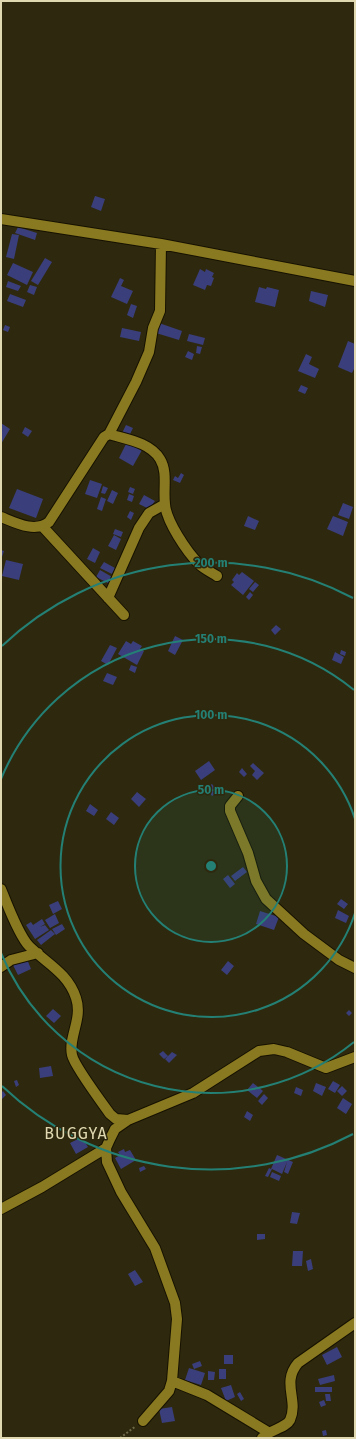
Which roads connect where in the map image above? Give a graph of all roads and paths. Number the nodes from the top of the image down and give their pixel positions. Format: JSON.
{"nodes":[{"id":1,"x":1,"y":219,"type":"edge"},
{"id":2,"x":161,"y":244,"type":"junction"},
{"id":3,"x":355,"y":281,"type":"edge"},
{"id":4,"x":109,"y":434,"type":"junction"},
{"id":5,"x":164,"y":504,"type":"junction"},
{"id":6,"x":1,"y":517,"type":"edge"},
{"id":7,"x":43,"y":526,"type":"junction"},
{"id":8,"x":217,"y":576,"type":"dead end"},
{"id":9,"x":108,"y":598,"type":"junction"},
{"id":10,"x":124,"y":615,"type":"dead end"},
{"id":11,"x":238,"y":796,"type":"dead end"},
{"id":12,"x":1,"y":889,"type":"edge"},
{"id":13,"x":38,"y":953,"type":"junction"},
{"id":14,"x":1,"y":967,"type":"edge"},
{"id":15,"x":355,"y":968,"type":"edge"},
{"id":16,"x":355,"y":1057,"type":"edge"},
{"id":17,"x":128,"y":1120,"type":"junction"},
{"id":18,"x":106,"y":1148,"type":"junction"},
{"id":19,"x":1,"y":1209,"type":"edge"},
{"id":20,"x":355,"y":1323,"type":"edge"},
{"id":21,"x":172,"y":1381,"type":"junction"},
{"id":22,"x":143,"y":1421,"type":"joint"},
{"id":23,"x":265,"y":1435,"type":"edge"},
{"id":24,"x":120,"y":1438,"type":"edge"}],
"edges":[{"from":1,"to":2,"type":"street"},
{"from":2,"to":3,"type":"street"},
{"from":2,"to":4,"type":"street"},
{"from":4,"to":5,"type":"street"},
{"from":4,"to":7,"type":"street"},
{"from":5,"to":8,"type":"street"},
{"from":5,"to":9,"type":"street"},
{"from":6,"to":7,"type":"street"},
{"from":7,"to":9,"type":"street"},
{"from":9,"to":10,"type":"street"},
{"from":11,"to":15,"type":"street"},
{"from":12,"to":13,"type":"street"},
{"from":13,"to":14,"type":"street"},
{"from":13,"to":17,"type":"street"},
{"from":16,"to":17,"type":"street"},
{"from":17,"to":18,"type":"street"},
{"from":18,"to":19,"type":"street"},
{"from":18,"to":21,"type":"street"},
{"from":20,"to":23,"type":"street"},
{"from":21,"to":22,"type":"street"},
{"from":21,"to":23,"type":"street"},
{"from":22,"to":24,"type":"path"}]}
